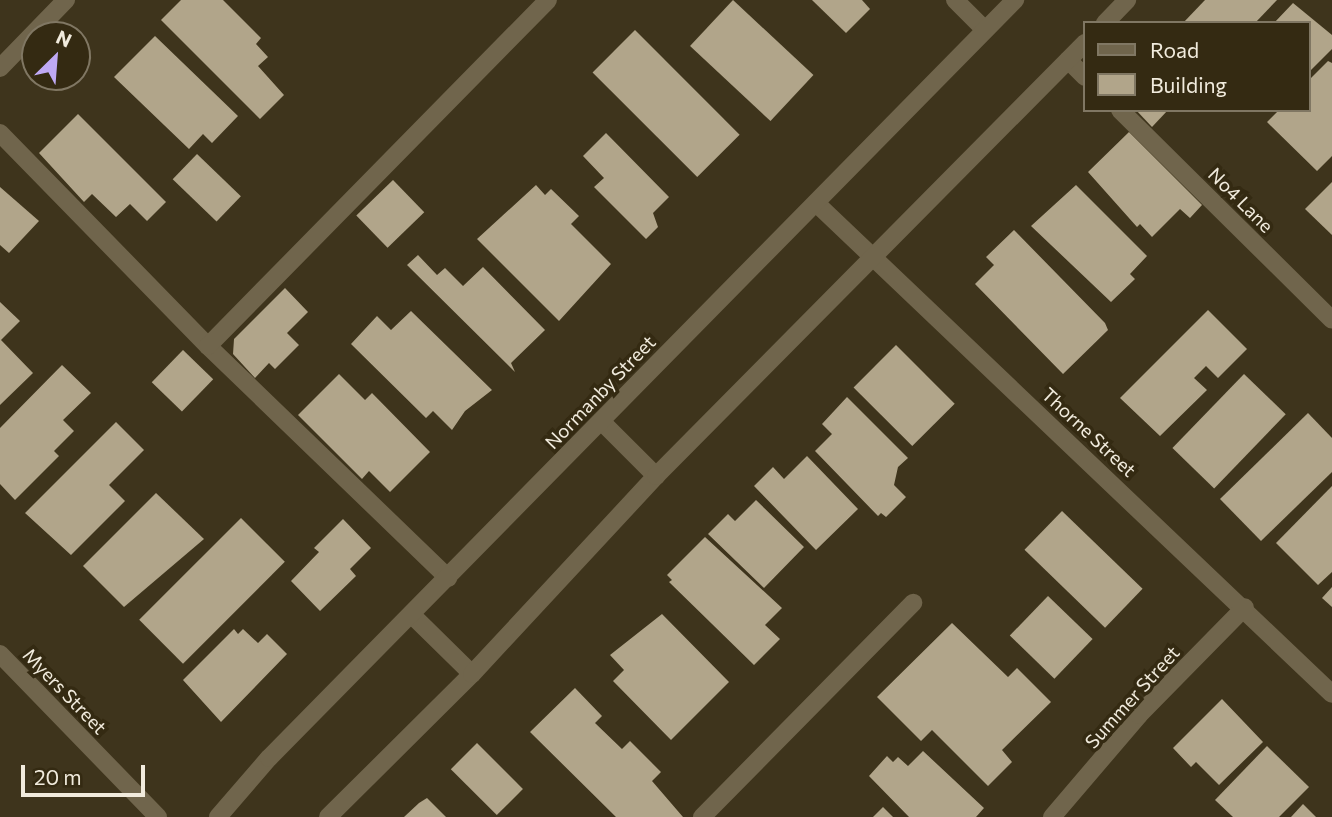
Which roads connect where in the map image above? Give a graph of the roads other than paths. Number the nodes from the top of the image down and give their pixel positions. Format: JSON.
{"nodes":[{"id":1,"x":66,"y":0,"type":"edge"},
{"id":2,"x":548,"y":0,"type":"edge"},
{"id":3,"x":955,"y":0,"type":"edge"},
{"id":4,"x":1015,"y":0,"type":"edge"},
{"id":5,"x":1127,"y":0,"type":"edge"},
{"id":6,"x":1107,"y":21,"type":"edge"},
{"id":7,"x":985,"y":30,"type":"junction"},
{"id":8,"x":1084,"y":44,"type":"edge"},
{"id":9,"x":1068,"y":60,"type":"junction"},
{"id":10,"x":0,"y":68,"type":"edge"},
{"id":11,"x":1084,"y":76,"type":"edge"},
{"id":12,"x":1122,"y":112,"type":"edge"},
{"id":13,"x":0,"y":133,"type":"edge"},
{"id":14,"x":816,"y":203,"type":"junction"},
{"id":15,"x":872,"y":257,"type":"junction"},
{"id":16,"x":1332,"y":320,"type":"edge"},
{"id":17,"x":208,"y":346,"type":"junction"},
{"id":18,"x":601,"y":421,"type":"junction"},
{"id":19,"x":656,"y":476,"type":"junction"},
{"id":20,"x":448,"y":578,"type":"junction"},
{"id":21,"x":913,"y":603,"type":"dead end"},
{"id":22,"x":1245,"y":607,"type":"junction"},
{"id":23,"x":412,"y":615,"type":"junction"},
{"id":24,"x":0,"y":654,"type":"edge"},
{"id":25,"x":472,"y":674,"type":"junction"},
{"id":26,"x":1332,"y":694,"type":"edge"},
{"id":27,"x":158,"y":817,"type":"edge"},
{"id":28,"x":218,"y":817,"type":"edge"},
{"id":29,"x":328,"y":817,"type":"edge"},
{"id":30,"x":702,"y":817,"type":"edge"},
{"id":31,"x":1052,"y":817,"type":"edge"}],
"edges":[{"from":1,"to":10,"type":"street"},
{"from":2,"to":17,"type":"street"},
{"from":3,"to":7,"type":"street"},
{"from":4,"to":7,"type":"street","name":"Normanby Street"},
{"from":5,"to":6,"type":"street"},
{"from":7,"to":14,"type":"street","name":"Normanby Street"},
{"from":8,"to":9,"type":"street"},
{"from":9,"to":11,"type":"street"},
{"from":9,"to":15,"type":"street"},
{"from":12,"to":16,"type":"street","name":"No4 Lane"},
{"from":13,"to":17,"type":"street"},
{"from":14,"to":15,"type":"street","name":"Thorne Street"},
{"from":14,"to":18,"type":"street","name":"Normanby Street"},
{"from":15,"to":19,"type":"street"},
{"from":15,"to":22,"type":"street","name":"Thorne Street"},
{"from":17,"to":20,"type":"street"},
{"from":18,"to":19,"type":"street"},
{"from":18,"to":20,"type":"street","name":"Normanby Street"},
{"from":19,"to":25,"type":"street"},
{"from":20,"to":23,"type":"street","name":"Normanby Street"},
{"from":21,"to":30,"type":"street"},
{"from":22,"to":26,"type":"street","name":"Thorne Street"},
{"from":22,"to":31,"type":"street","name":"Summer Street"},
{"from":23,"to":25,"type":"street"},
{"from":23,"to":28,"type":"street","name":"Normanby Street"},
{"from":24,"to":27,"type":"street","name":"Myers Street"},
{"from":25,"to":29,"type":"street"}]}
